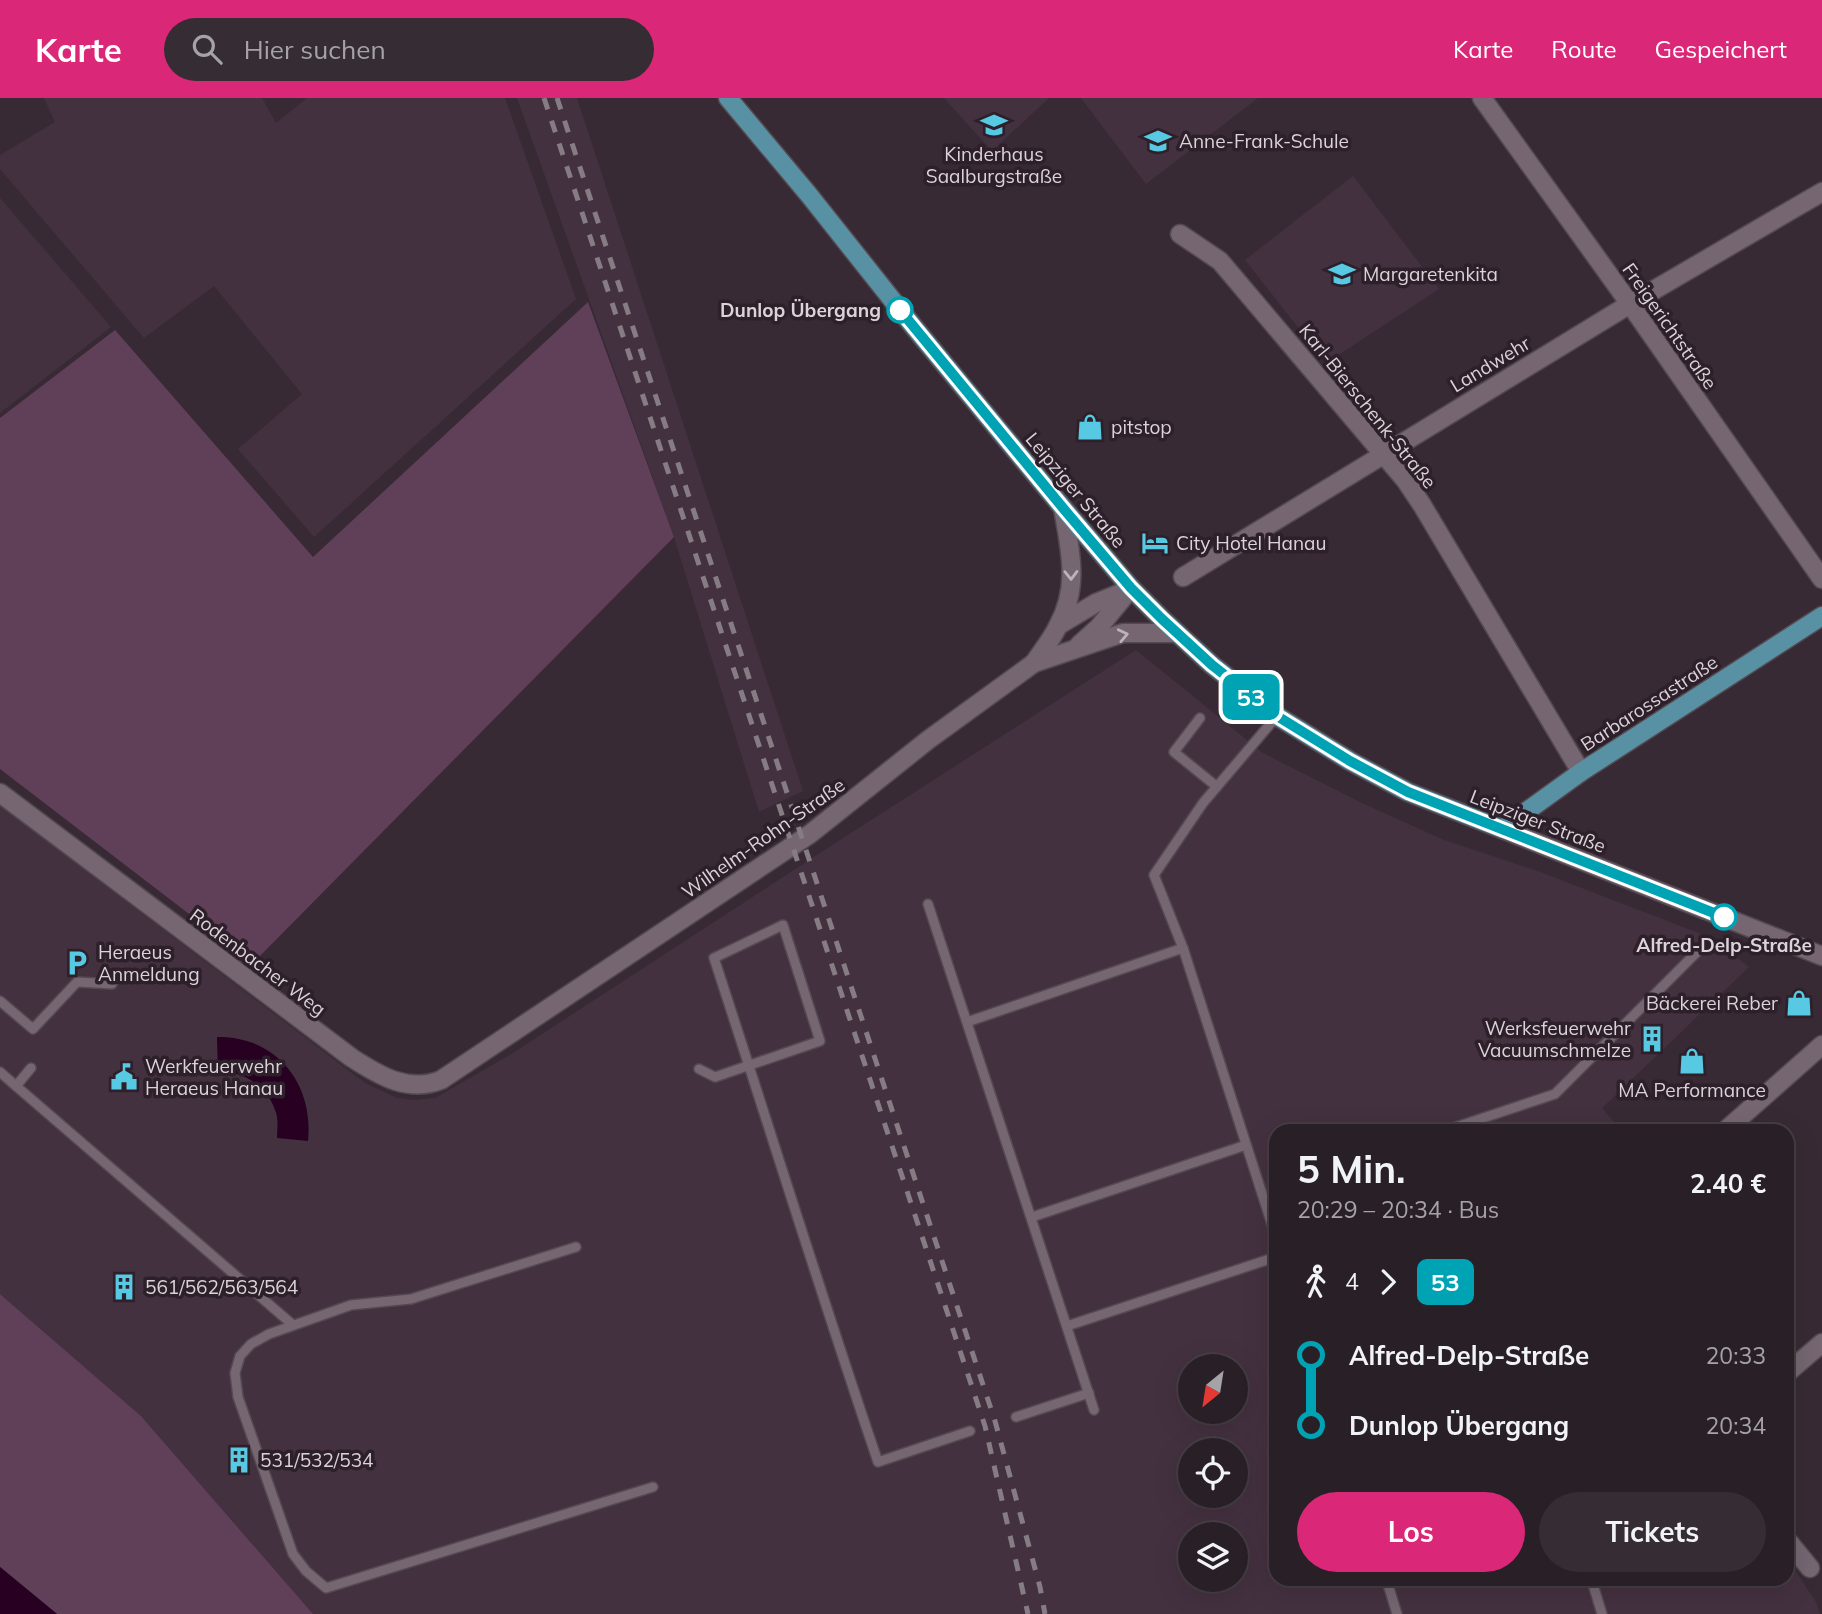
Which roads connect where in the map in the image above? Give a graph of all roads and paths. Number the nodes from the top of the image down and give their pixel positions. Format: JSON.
{"nodes":[{"id":1,"x":728,"y":98,"type":"edge"},
{"id":2,"x":1482,"y":98,"type":"edge"},
{"id":3,"x":1822,"y":192,"type":"edge"},
{"id":4,"x":1180,"y":234,"type":"dead end"},
{"id":5,"x":1630,"y":304,"type":"junction"},
{"id":6,"x":1384,"y":454,"type":"junction"},
{"id":7,"x":1063,"y":508,"type":"junction"},
{"id":8,"x":1183,"y":577,"type":"dead end"},
{"id":9,"x":1822,"y":579,"type":"edge"},
{"id":10,"x":1131,"y":588,"type":"junction"},
{"id":11,"x":1822,"y":616,"type":"edge"},
{"id":12,"x":1059,"y":625,"type":"junction"},
{"id":13,"x":1177,"y":633,"type":"junction"},
{"id":14,"x":1072,"y":651,"type":"junction"},
{"id":15,"x":1034,"y":663,"type":"junction"},
{"id":16,"x":1277,"y":716,"type":"junction"},
{"id":17,"x":1200,"y":718,"type":"dead end"},
{"id":18,"x":1581,"y":772,"type":"junction"},
{"id":19,"x":1216,"y":786,"type":"junction"},
{"id":20,"x":0,"y":793,"type":"edge"},
{"id":21,"x":1502,"y":829,"type":"junction"},
{"id":22,"x":928,"y":904,"type":"dead end"},
{"id":23,"x":1183,"y":948,"type":"junction"},
{"id":24,"x":1700,"y":949,"type":"dead end"},
{"id":25,"x":1822,"y":956,"type":"edge"},
{"id":26,"x":112,"y":984,"type":"dead end"},
{"id":27,"x":0,"y":1001,"type":"edge"},
{"id":28,"x":967,"y":1022,"type":"junction"},
{"id":29,"x":508,"y":1037,"type":"joint"},
{"id":30,"x":1822,"y":1045,"type":"edge"},
{"id":31,"x":749,"y":1065,"type":"junction"},
{"id":32,"x":31,"y":1068,"type":"dead end"},
{"id":33,"x":699,"y":1069,"type":"dead end"},
{"id":34,"x":0,"y":1072,"type":"edge"},
{"id":35,"x":16,"y":1086,"type":"junction"},
{"id":36,"x":1465,"y":1124,"type":"edge"},
{"id":37,"x":1733,"y":1124,"type":"edge"},
{"id":38,"x":1246,"y":1145,"type":"junction"},
{"id":39,"x":1269,"y":1216,"type":"edge"},
{"id":40,"x":1032,"y":1217,"type":"junction"},
{"id":41,"x":576,"y":1247,"type":"dead end"},
{"id":42,"x":1269,"y":1259,"type":"edge"},
{"id":43,"x":292,"y":1325,"type":"junction"},
{"id":44,"x":1067,"y":1326,"type":"junction"},
{"id":45,"x":1822,"y":1343,"type":"edge"},
{"id":46,"x":1794,"y":1367,"type":"edge"},
{"id":47,"x":1089,"y":1393,"type":"junction"},
{"id":48,"x":1094,"y":1410,"type":"dead end"},
{"id":49,"x":1016,"y":1417,"type":"dead end"},
{"id":50,"x":970,"y":1432,"type":"dead end"},
{"id":51,"x":653,"y":1487,"type":"dead end"},
{"id":52,"x":1794,"y":1549,"type":"edge"},
{"id":53,"x":1810,"y":1568,"type":"dead end"},
{"id":54,"x":1388,"y":1586,"type":"edge"},
{"id":55,"x":1593,"y":1586,"type":"edge"},
{"id":56,"x":1397,"y":1614,"type":"edge"},
{"id":57,"x":1602,"y":1614,"type":"edge"}],
"edges":[{"from":1,"to":7,"type":"main road","name":"Leipziger Straße"},
{"from":2,"to":5,"type":"street","name":"Freigerichtstraße"},
{"from":3,"to":5,"type":"street","name":"Landwehr"},
{"from":4,"to":6,"type":"street","name":"Karl-Bierschenk-Straße"},
{"from":5,"to":6,"type":"street","name":"Landwehr"},
{"from":5,"to":9,"type":"street","name":"Freigerichtstraße"},
{"from":6,"to":8,"type":"street","name":"Landwehr"},
{"from":6,"to":18,"type":"street","name":"Karl-Bierschenk-Straße"},
{"from":7,"to":10,"type":"main road","name":"Leipziger Straße"},
{"from":7,"to":12,"type":"street","name":"Wilhelm-Rohn-Straße","one_way":true},
{"from":10,"to":12,"type":"street","name":"Wilhelm-Rohn-Straße"},
{"from":10,"to":13,"type":"main road","name":"Leipziger Straße"},
{"from":10,"to":14,"type":"street","name":"Wilhelm-Rohn-Straße"},
{"from":11,"to":18,"type":"main road","name":"Barbarossastraße"},
{"from":12,"to":15,"type":"street","name":"Wilhelm-Rohn-Straße"},
{"from":14,"to":13,"type":"street","name":"Wilhelm-Rohn-Straße","one_way":true},
{"from":13,"to":16,"type":"main road","name":"Leipziger Straße"},
{"from":14,"to":15,"type":"street","name":"Wilhelm-Rohn-Straße"},
{"from":15,"to":29,"type":"street","name":"Wilhelm-Rohn-Straße"},
{"from":16,"to":19,"type":"lane"},
{"from":16,"to":21,"type":"main road","name":"Leipziger Straße"},
{"from":17,"to":19,"type":"lane"},
{"from":18,"to":21,"type":"main road","name":"Barbarossastraße"},
{"from":19,"to":23,"type":"lane"},
{"from":20,"to":29,"type":"street","name":"Rodenbacher Weg"},
{"from":21,"to":25,"type":"street","name":"Leipziger Straße"},
{"from":22,"to":28,"type":"lane"},
{"from":23,"to":28,"type":"lane"},
{"from":23,"to":38,"type":"lane"},
{"from":24,"to":36,"type":"lane"},
{"from":26,"to":27,"type":"lane"},
{"from":28,"to":40,"type":"lane"},
{"from":30,"to":37,"type":"street"},
{"from":31,"to":31,"type":"lane"},
{"from":31,"to":33,"type":"lane"},
{"from":31,"to":50,"type":"lane"},
{"from":32,"to":35,"type":"lane"},
{"from":34,"to":35,"type":"lane"},
{"from":35,"to":43,"type":"lane"},
{"from":38,"to":39,"type":"lane"},
{"from":38,"to":40,"type":"lane"},
{"from":40,"to":44,"type":"lane"},
{"from":41,"to":43,"type":"lane"},
{"from":42,"to":44,"type":"lane"},
{"from":43,"to":51,"type":"lane"},
{"from":44,"to":47,"type":"lane"},
{"from":45,"to":46,"type":"street"},
{"from":47,"to":48,"type":"lane"},
{"from":47,"to":49,"type":"lane"},
{"from":52,"to":53,"type":"street"},
{"from":54,"to":56,"type":"lane"},
{"from":55,"to":57,"type":"lane"}]}
